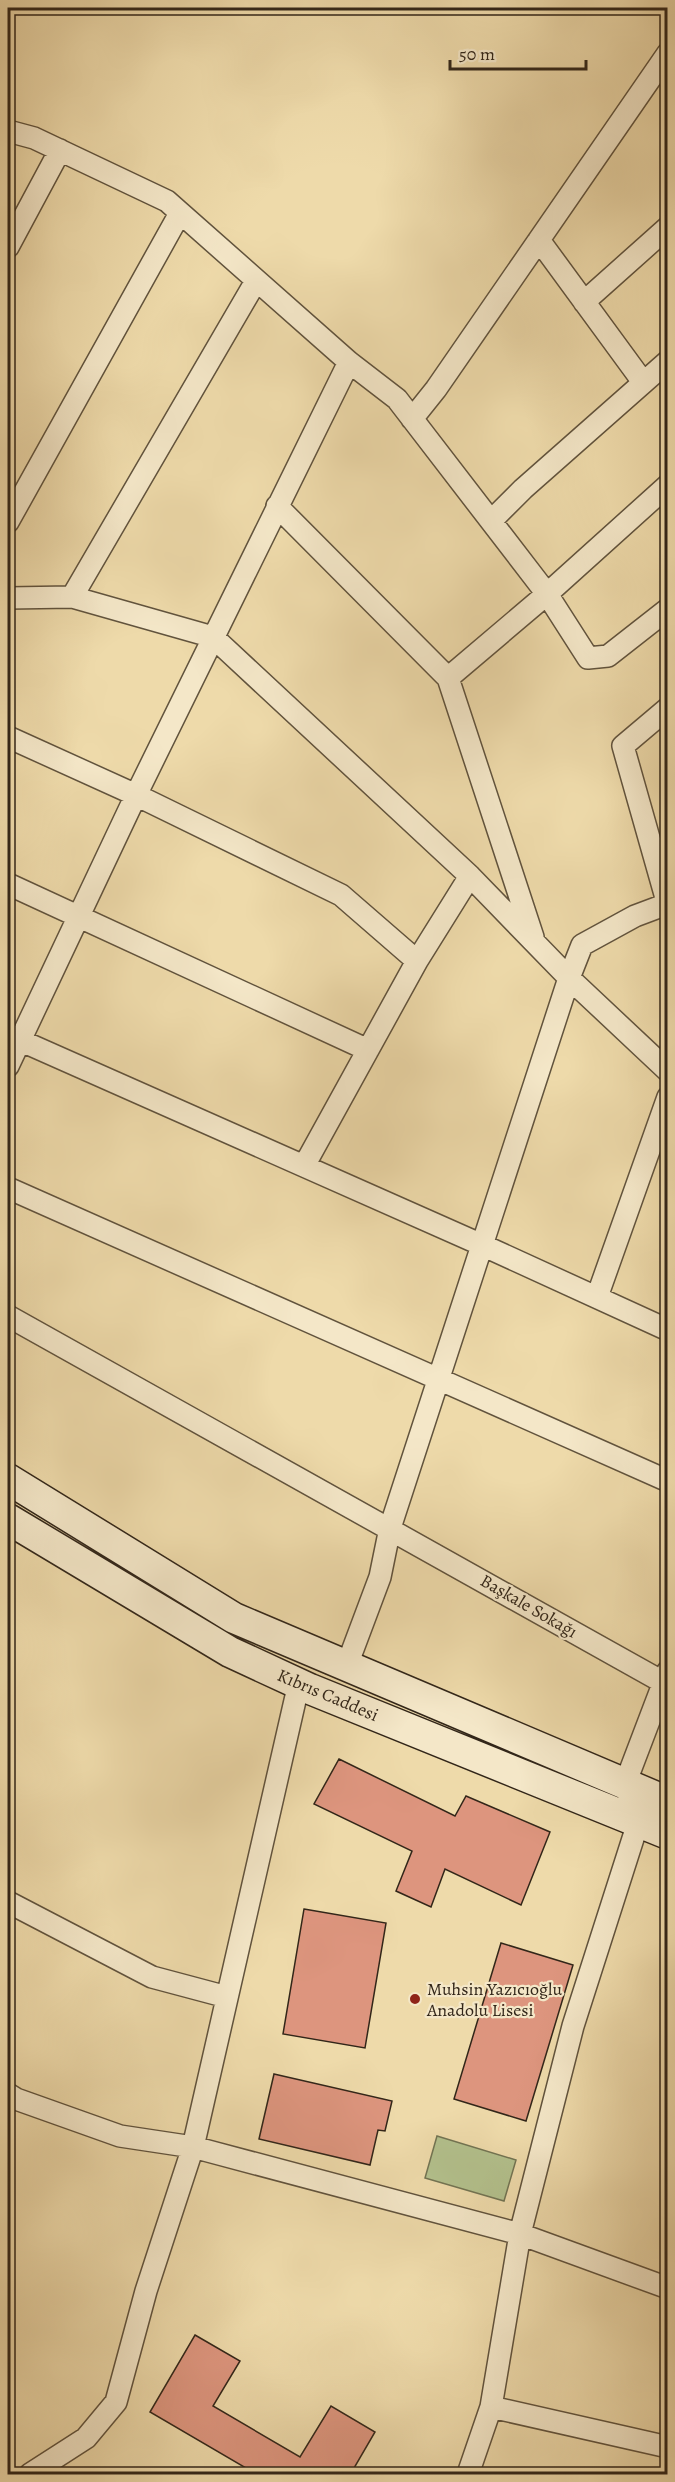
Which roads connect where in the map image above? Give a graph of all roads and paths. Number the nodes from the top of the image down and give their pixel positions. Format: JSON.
{"nodes":[{"id":1,"x":668,"y":53,"type":"edge"},
{"id":2,"x":8,"y":131,"type":"edge"},
{"id":3,"x":60,"y":150,"type":"junction"},
{"id":4,"x":180,"y":213,"type":"junction"},
{"id":5,"x":668,"y":227,"type":"edge"},
{"id":6,"x":539,"y":240,"type":"junction"},
{"id":7,"x":8,"y":247,"type":"edge"},
{"id":8,"x":256,"y":281,"type":"junction"},
{"id":9,"x":584,"y":302,"type":"junction"},
{"id":10,"x":668,"y":361,"type":"edge"},
{"id":11,"x":349,"y":362,"type":"junction"},
{"id":12,"x":644,"y":382,"type":"junction"},
{"id":13,"x":412,"y":418,"type":"junction"},
{"id":14,"x":668,"y":485,"type":"edge"},
{"id":15,"x":277,"y":506,"type":"junction"},
{"id":16,"x":490,"y":521,"type":"junction"},
{"id":17,"x":8,"y":522,"type":"edge"},
{"id":18,"x":547,"y":594,"type":"junction"},
{"id":19,"x":72,"y":597,"type":"junction"},
{"id":20,"x":8,"y":598,"type":"edge"},
{"id":21,"x":668,"y":609,"type":"edge"},
{"id":22,"x":213,"y":637,"type":"junction"},
{"id":23,"x":448,"y":678,"type":"junction"},
{"id":24,"x":668,"y":708,"type":"edge"},
{"id":25,"x":8,"y":737,"type":"edge"},
{"id":26,"x":136,"y":795,"type":"junction"},
{"id":27,"x":661,"y":853,"type":"edge"},
{"id":28,"x":470,"y":876,"type":"junction"},
{"id":29,"x":8,"y":884,"type":"edge"},
{"id":30,"x":667,"y":905,"type":"edge"},
{"id":31,"x":78,"y":916,"type":"junction"},
{"id":32,"x":535,"y":944,"type":"junction"},
{"id":33,"x":417,"y":961,"type":"junction"},
{"id":34,"x":569,"y":978,"type":"junction"},
{"id":35,"x":14,"y":1037,"type":"edge"},
{"id":36,"x":368,"y":1050,"type":"junction"},
{"id":37,"x":8,"y":1066,"type":"edge"},
{"id":38,"x":668,"y":1071,"type":"edge"},
{"id":39,"x":668,"y":1097,"type":"edge"},
{"id":40,"x":304,"y":1166,"type":"junction"},
{"id":41,"x":8,"y":1188,"type":"edge"},
{"id":42,"x":482,"y":1245,"type":"junction"},
{"id":43,"x":597,"y":1298,"type":"junction"},
{"id":44,"x":8,"y":1316,"type":"edge"},
{"id":45,"x":668,"y":1330,"type":"edge"},
{"id":46,"x":438,"y":1381,"type":"junction"},
{"id":47,"x":8,"y":1479,"type":"edge"},
{"id":48,"x":668,"y":1481,"type":"edge"},
{"id":49,"x":8,"y":1519,"type":"edge"},
{"id":50,"x":390,"y":1528,"type":"junction"},
{"id":51,"x":347,"y":1665,"type":"junction"},
{"id":52,"x":666,"y":1680,"type":"edge"},
{"id":53,"x":298,"y":1683,"type":"junction"},
{"id":54,"x":625,"y":1784,"type":"junction"},
{"id":55,"x":668,"y":1802,"type":"edge"},
{"id":56,"x":638,"y":1823,"type":"junction"},
{"id":57,"x":668,"y":1834,"type":"edge"},
{"id":58,"x":8,"y":1902,"type":"edge"},
{"id":59,"x":227,"y":1997,"type":"junction"},
{"id":60,"x":8,"y":2094,"type":"edge"},
{"id":61,"x":193,"y":2147,"type":"junction"},
{"id":62,"x":520,"y":2234,"type":"junction"},
{"id":63,"x":668,"y":2288,"type":"edge"},
{"id":64,"x":491,"y":2407,"type":"junction"},
{"id":65,"x":668,"y":2447,"type":"edge"},
{"id":66,"x":30,"y":2475,"type":"edge"},
{"id":67,"x":468,"y":2475,"type":"edge"}],
"edges":[{"from":1,"to":6,"type":"street"},
{"from":2,"to":3,"type":"street"},
{"from":3,"to":4,"type":"street"},
{"from":3,"to":7,"type":"street"},
{"from":4,"to":8,"type":"street"},
{"from":4,"to":17,"type":"street"},
{"from":5,"to":9,"type":"street"},
{"from":6,"to":9,"type":"street"},
{"from":6,"to":13,"type":"street"},
{"from":8,"to":11,"type":"street"},
{"from":8,"to":19,"type":"street"},
{"from":9,"to":12,"type":"street"},
{"from":10,"to":12,"type":"street"},
{"from":11,"to":13,"type":"street"},
{"from":11,"to":15,"type":"street"},
{"from":12,"to":16,"type":"street"},
{"from":13,"to":16,"type":"street"},
{"from":14,"to":18,"type":"street"},
{"from":15,"to":22,"type":"street"},
{"from":15,"to":23,"type":"street"},
{"from":16,"to":18,"type":"street"},
{"from":18,"to":21,"type":"street"},
{"from":18,"to":23,"type":"street"},
{"from":19,"to":20,"type":"street"},
{"from":19,"to":22,"type":"street"},
{"from":22,"to":26,"type":"street"},
{"from":22,"to":28,"type":"street"},
{"from":23,"to":32,"type":"street"},
{"from":24,"to":27,"type":"street"},
{"from":25,"to":26,"type":"street"},
{"from":26,"to":31,"type":"street"},
{"from":26,"to":33,"type":"street"},
{"from":27,"to":30,"type":"street"},
{"from":28,"to":32,"type":"street"},
{"from":28,"to":33,"type":"street"},
{"from":29,"to":31,"type":"street"},
{"from":30,"to":34,"type":"street"},
{"from":31,"to":35,"type":"street"},
{"from":31,"to":36,"type":"street"},
{"from":32,"to":34,"type":"street"},
{"from":33,"to":36,"type":"street"},
{"from":34,"to":38,"type":"street"},
{"from":34,"to":42,"type":"street"},
{"from":35,"to":37,"type":"street"},
{"from":35,"to":40,"type":"street"},
{"from":36,"to":40,"type":"street"},
{"from":39,"to":43,"type":"street"},
{"from":40,"to":42,"type":"street"},
{"from":41,"to":46,"type":"street"},
{"from":42,"to":43,"type":"street"},
{"from":42,"to":46,"type":"street"},
{"from":43,"to":45,"type":"street"},
{"from":44,"to":50,"type":"street","name":"Başkale Sokağı"},
{"from":46,"to":48,"type":"street"},
{"from":46,"to":50,"type":"street"},
{"from":47,"to":51,"type":"main road"},
{"from":49,"to":53,"type":"main road","name":"Kıbrıs Caddesi"},
{"from":50,"to":51,"type":"street"},
{"from":50,"to":52,"type":"street","name":"Başkale Sokağı"},
{"from":51,"to":54,"type":"main road"},
{"from":52,"to":54,"type":"street"},
{"from":53,"to":56,"type":"main road","name":"Kıbrıs Caddesi"},
{"from":53,"to":59,"type":"street"},
{"from":54,"to":55,"type":"main road"},
{"from":54,"to":56,"type":"street"},
{"from":56,"to":57,"type":"main road","name":"Kıbrıs Caddesi"},
{"from":56,"to":62,"type":"street"},
{"from":58,"to":59,"type":"street"},
{"from":59,"to":61,"type":"street"},
{"from":60,"to":61,"type":"street"},
{"from":61,"to":62,"type":"street"},
{"from":61,"to":66,"type":"street"},
{"from":62,"to":63,"type":"street"},
{"from":62,"to":64,"type":"street"},
{"from":64,"to":65,"type":"street"},
{"from":64,"to":67,"type":"street"}]}
